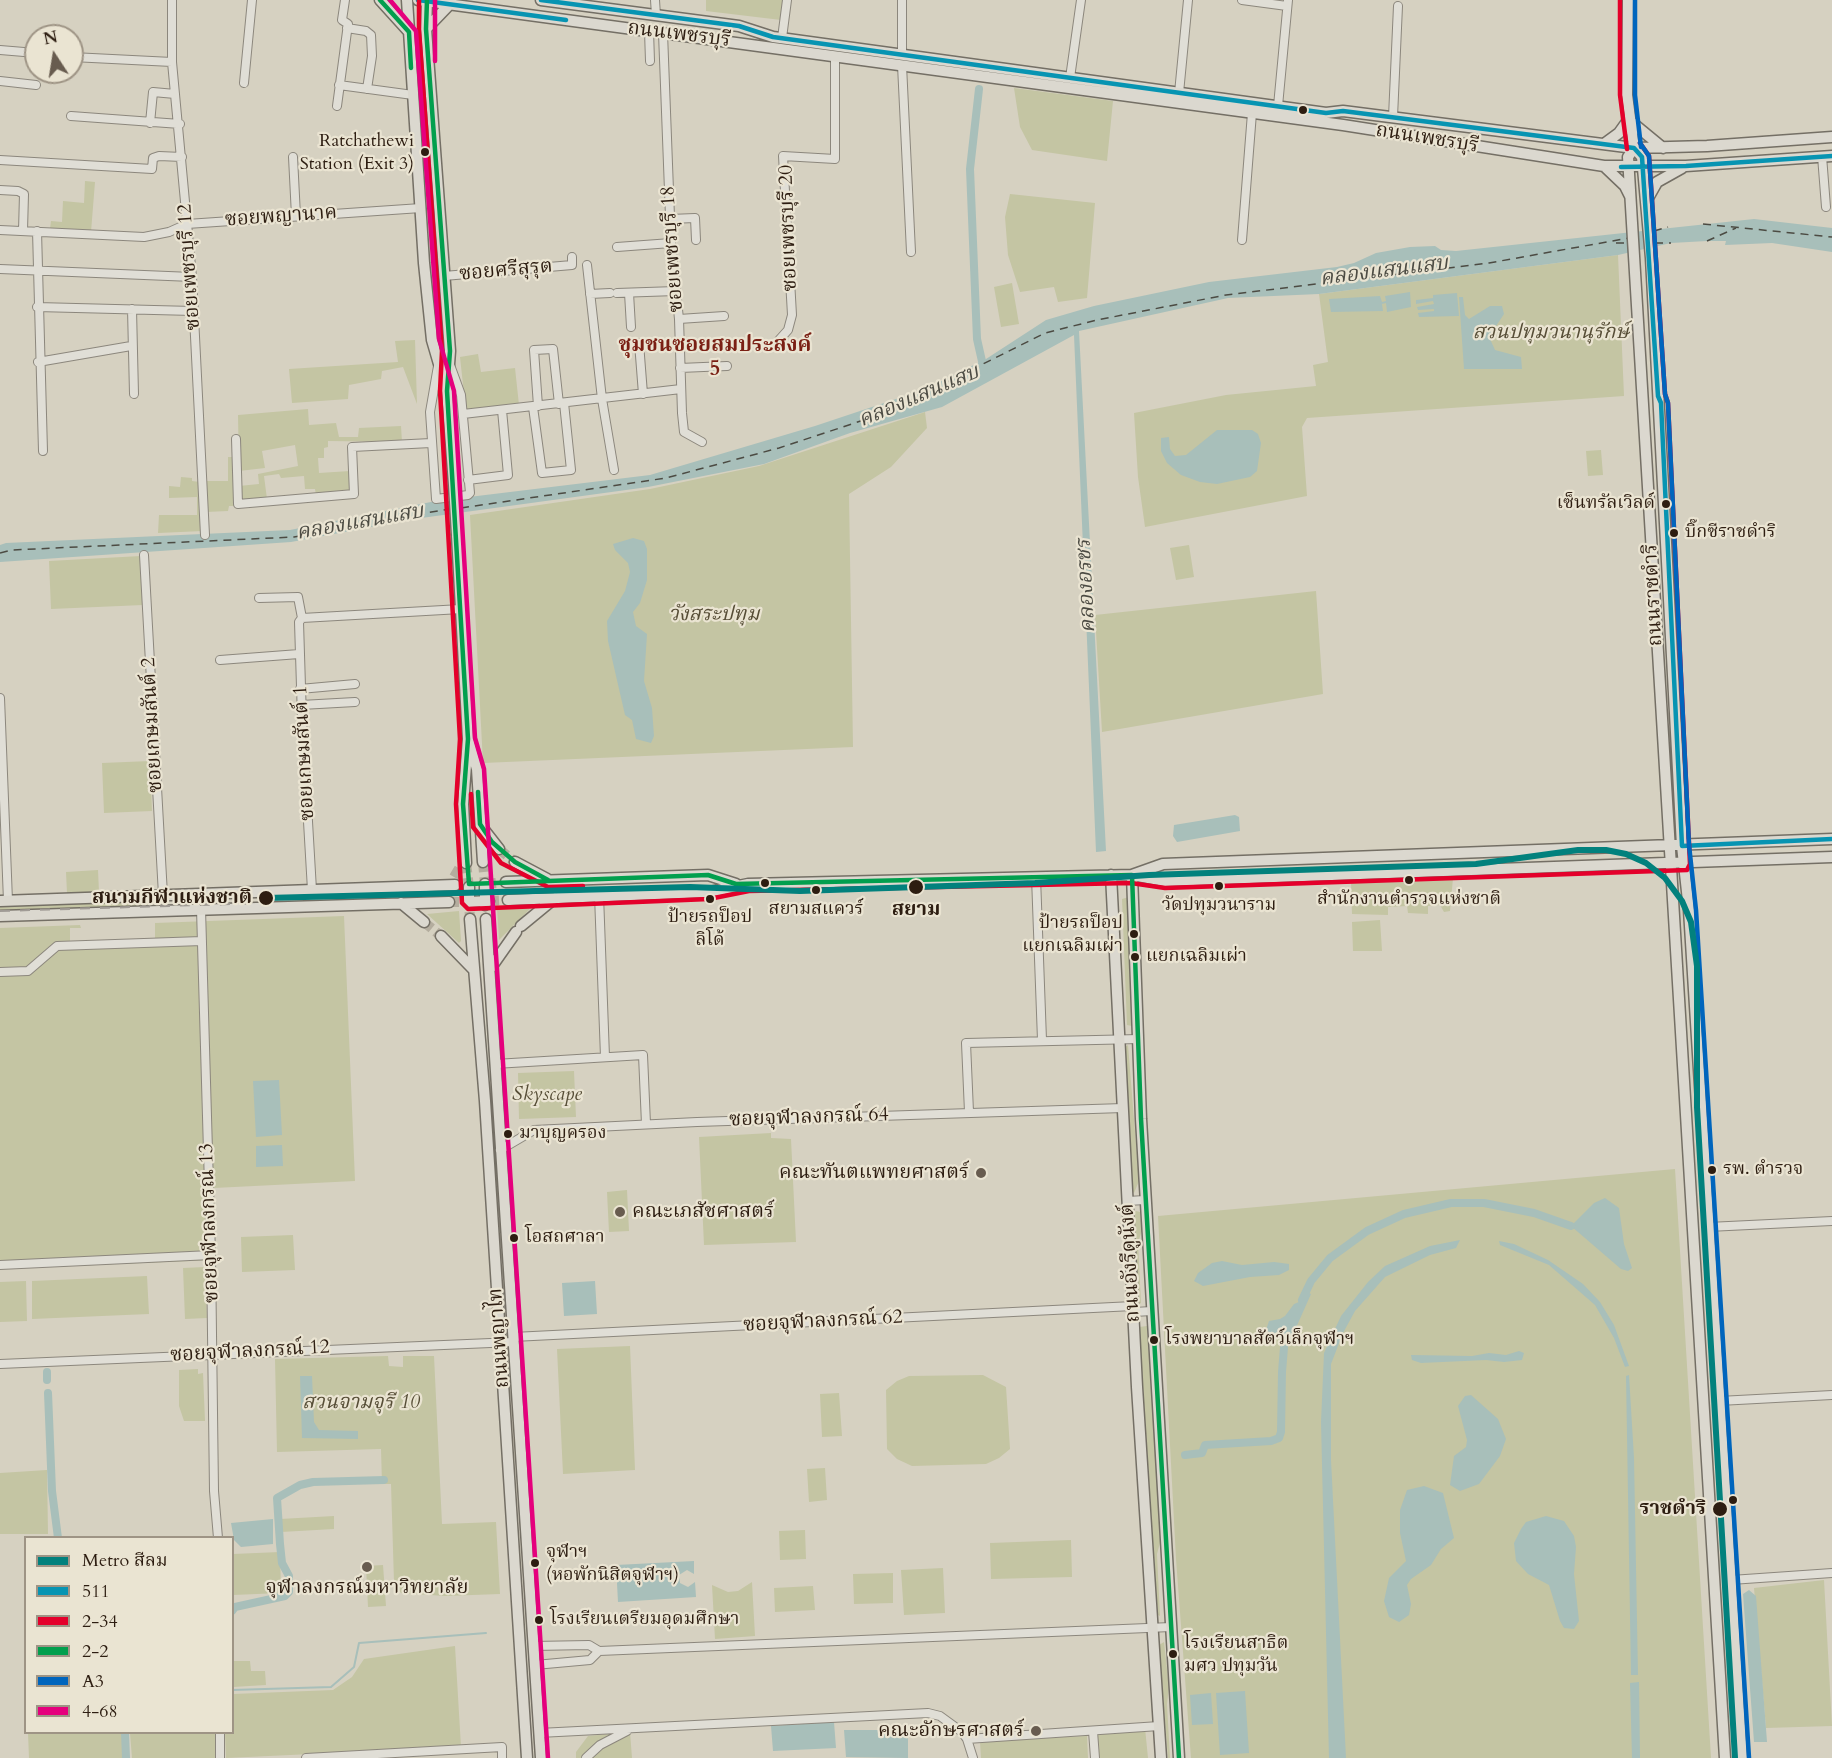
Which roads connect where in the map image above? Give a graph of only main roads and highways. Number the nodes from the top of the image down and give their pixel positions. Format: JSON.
{"nodes":[{"id":1,"x":380,"y":0,"type":"edge"},
{"id":2,"x":407,"y":0,"type":"edge"},
{"id":3,"x":424,"y":0,"type":"edge"},
{"id":4,"x":498,"y":0,"type":"edge"},
{"id":5,"x":542,"y":0,"type":"edge"},
{"id":6,"x":1628,"y":0,"type":"edge"},
{"id":7,"x":450,"y":4,"type":"junction"},
{"id":8,"x":503,"y":11,"type":"junction"},
{"id":9,"x":717,"y":23,"type":"junction"},
{"id":10,"x":426,"y":29,"type":"junction"},
{"id":11,"x":409,"y":32,"type":"junction"},
{"id":12,"x":761,"y":33,"type":"junction"},
{"id":13,"x":716,"y":39,"type":"junction"},
{"id":14,"x":760,"y":45,"type":"junction"},
{"id":15,"x":902,"y":60,"type":"junction"},
{"id":16,"x":1629,"y":119,"type":"junction"},
{"id":17,"x":1832,"y":137,"type":"edge"},
{"id":18,"x":1563,"y":139,"type":"junction"},
{"id":19,"x":1604,"y":144,"type":"junction"},
{"id":20,"x":1701,"y":147,"type":"junction"},
{"id":21,"x":1634,"y":148,"type":"junction"},
{"id":22,"x":1663,"y":148,"type":"junction"},
{"id":23,"x":1827,"y":156,"type":"edge"},
{"id":24,"x":1702,"y":165,"type":"junction"},
{"id":25,"x":1604,"y":166,"type":"junction"},
{"id":26,"x":1686,"y":166,"type":"junction"},
{"id":27,"x":1624,"y":167,"type":"junction"},
{"id":28,"x":1643,"y":168,"type":"junction"},
{"id":29,"x":1632,"y":201,"type":"junction"},
{"id":30,"x":1646,"y":201,"type":"junction"},
{"id":31,"x":447,"y":391,"type":"junction"},
{"id":32,"x":1667,"y":557,"type":"junction"},
{"id":33,"x":1652,"y":558,"type":"junction"},
{"id":34,"x":1653,"y":571,"type":"junction"},
{"id":35,"x":1667,"y":571,"type":"junction"},
{"id":36,"x":1670,"y":624,"type":"junction"},
{"id":37,"x":1656,"y":625,"type":"junction"},
{"id":38,"x":468,"y":739,"type":"junction"},
{"id":39,"x":480,"y":824,"type":"junction"},
{"id":40,"x":1832,"y":839,"type":"edge"},
{"id":41,"x":1676,"y":846,"type":"junction"},
{"id":42,"x":498,"y":849,"type":"tunnel mouth"},
{"id":43,"x":1832,"y":857,"type":"edge"},
{"id":44,"x":465,"y":860,"type":"tunnel mouth"},
{"id":45,"x":483,"y":862,"type":"tunnel mouth"},
{"id":46,"x":515,"y":862,"type":"tunnel mouth"},
{"id":47,"x":1677,"y":864,"type":"junction"},
{"id":48,"x":1651,"y":865,"type":"junction"},
{"id":49,"x":1111,"y":875,"type":"junction"},
{"id":50,"x":1132,"y":875,"type":"junction"},
{"id":51,"x":549,"y":880,"type":"junction"},
{"id":52,"x":454,"y":881,"type":"dead end"},
{"id":53,"x":506,"y":882,"type":"tunnel mouth"},
{"id":54,"x":736,"y":884,"type":"junction"},
{"id":55,"x":1674,"y":891,"type":"junction"},
{"id":56,"x":555,"y":897,"type":"junction"},
{"id":57,"x":508,"y":900,"type":"tunnel mouth"},
{"id":58,"x":4,"y":901,"type":"edge"},
{"id":59,"x":449,"y":902,"type":"tunnel mouth"},
{"id":60,"x":469,"y":902,"type":"joint"},
{"id":61,"x":401,"y":903,"type":"junction"},
{"id":62,"x":0,"y":916,"type":"edge"},
{"id":63,"x":470,"y":919,"type":"tunnel mouth"},
{"id":64,"x":486,"y":920,"type":"dead end"},
{"id":65,"x":424,"y":922,"type":"tunnel mouth"},
{"id":66,"x":441,"y":936,"type":"tunnel mouth"},
{"id":67,"x":487,"y":937,"type":"junction"},
{"id":68,"x":471,"y":939,"type":"junction"},
{"id":69,"x":473,"y":969,"type":"junction"},
{"id":70,"x":490,"y":969,"type":"junction"},
{"id":71,"x":1680,"y":1015,"type":"junction"},
{"id":72,"x":1695,"y":1022,"type":"junction"},
{"id":73,"x":1698,"y":1064,"type":"junction"},
{"id":74,"x":1683,"y":1065,"type":"junction"},
{"id":75,"x":1708,"y":1227,"type":"junction"},
{"id":76,"x":1693,"y":1228,"type":"junction"},
{"id":77,"x":1719,"y":1401,"type":"junction"},
{"id":78,"x":1703,"y":1402,"type":"junction"},
{"id":79,"x":1725,"y":1754,"type":"edge"},
{"id":80,"x":1741,"y":1754,"type":"edge"},
{"id":81,"x":527,"y":1758,"type":"edge"},
{"id":82,"x":541,"y":1758,"type":"edge"},
{"id":83,"x":1161,"y":1758,"type":"edge"},
{"id":84,"x":1179,"y":1758,"type":"edge"}],
"edges":[{"from":1,"to":11,"type":"main road"},
{"from":2,"to":11,"type":"main road"},
{"from":3,"to":7,"type":"main road","name":"ถนนเพชรบุรี"},
{"from":3,"to":10,"type":"main road"},
{"from":4,"to":8,"type":"main road"},
{"from":5,"to":9,"type":"main road","name":"ถนนเพชรบุรี"},
{"from":6,"to":16,"type":"main road"},
{"from":7,"to":8,"type":"main road","name":"ถนนเพชรบุรี"},
{"from":7,"to":10,"type":"main road"},
{"from":8,"to":13,"type":"main road","name":"ถนนเพชรบุรี"},
{"from":9,"to":12,"type":"main road","name":"ถนนเพชรบุรี"},
{"from":9,"to":13,"type":"main road"},
{"from":10,"to":31,"type":"main road"},
{"from":11,"to":31,"type":"main road"},
{"from":12,"to":14,"type":"main road"},
{"from":12,"to":15,"type":"main road","name":"ถนนเพชรบุรี"},
{"from":13,"to":14,"type":"main road","name":"ถนนเพชรบุรี"},
{"from":14,"to":15,"type":"main road","name":"ถนนเพชรบุรี"},
{"from":15,"to":18,"type":"main road","name":"ถนนเพชรบุรี"},
{"from":15,"to":25,"type":"main road","name":"ถนนเพชรบุรี"},
{"from":16,"to":19,"type":"main road"},
{"from":16,"to":21,"type":"main road"},
{"from":16,"to":22,"type":"main road"},
{"from":17,"to":20,"type":"main road","name":"ถนนเพชรบุรี"},
{"from":18,"to":19,"type":"main road","name":"ถนนเพชรบุรี"},
{"from":18,"to":27,"type":"main road"},
{"from":19,"to":21,"type":"main road","name":"ถนนเพชรบุรี"},
{"from":20,"to":22,"type":"main road","name":"ถนนเพชรบุรี"},
{"from":20,"to":24,"type":"main road"},
{"from":21,"to":22,"type":"main road","name":"ถนนเพชรบุรี"},
{"from":21,"to":27,"type":"main road","name":"ถนนราชดำริ"},
{"from":21,"to":28,"type":"main road","name":"ถนนราชดำริ"},
{"from":23,"to":24,"type":"main road","name":"ถนนเพชรบุรี"},
{"from":24,"to":26,"type":"main road","name":"ถนนเพชรบุรี"},
{"from":25,"to":27,"type":"main road","name":"ถนนเพชรบุรี"},
{"from":25,"to":29,"type":"main road"},
{"from":26,"to":28,"type":"main road","name":"ถนนเพชรบุรี"},
{"from":26,"to":30,"type":"main road"},
{"from":27,"to":28,"type":"main road","name":"ถนนเพชรบุรี"},
{"from":27,"to":29,"type":"main road","name":"ถนนราชดำริ"},
{"from":28,"to":30,"type":"main road","name":"ถนนราชดำริ"},
{"from":29,"to":33,"type":"main road","name":"ถนนราชดำริ"},
{"from":30,"to":32,"type":"main road","name":"ถนนราชดำริ"},
{"from":31,"to":38,"type":"main road","bridge":true},
{"from":32,"to":33,"type":"main road"},
{"from":32,"to":35,"type":"main road","name":"ถนนราชดำริ"},
{"from":33,"to":34,"type":"main road","name":"ถนนราชดำริ"},
{"from":34,"to":35,"type":"main road"},
{"from":34,"to":37,"type":"main road","name":"ถนนราชดำริ"},
{"from":35,"to":36,"type":"main road","name":"ถนนราชดำริ"},
{"from":36,"to":37,"type":"main road"},
{"from":36,"to":41,"type":"main road","name":"ถนนราชดำริ"},
{"from":37,"to":41,"type":"main road","name":"ถนนราชดำริ"},
{"from":38,"to":39,"type":"main road"},
{"from":38,"to":44,"type":"main road"},
{"from":39,"to":42,"type":"main road"},
{"from":39,"to":45,"type":"main road"},
{"from":40,"to":41,"type":"main road"},
{"from":41,"to":47,"type":"main road","name":"ถนนราชดำริ"},
{"from":41,"to":50,"type":"main road"},
{"from":43,"to":47,"type":"main road"},
{"from":46,"to":51,"type":"main road"},
{"from":47,"to":48,"type":"main road"},
{"from":47,"to":55,"type":"main road","name":"ถนนราชดำริ"},
{"from":47,"to":72,"type":"main road","name":"ถนนราชดำริ"},
{"from":48,"to":50,"type":"main road"},
{"from":48,"to":55,"type":"main road"},
{"from":49,"to":50,"type":"main road"},
{"from":49,"to":54,"type":"main road"},
{"from":49,"to":83,"type":"main road","name":"ถนนอังรีดูนังต์"},
{"from":50,"to":84,"type":"main road","name":"ถนนอังรีดูนังต์"},
{"from":51,"to":53,"type":"main road"},
{"from":51,"to":54,"type":"main road"},
{"from":52,"to":58,"type":"main road"},
{"from":54,"to":56,"type":"main road"},
{"from":55,"to":71,"type":"main road","name":"ถนนราชดำริ"},
{"from":56,"to":57,"type":"main road"},
{"from":56,"to":70,"type":"main road"},
{"from":59,"to":61,"type":"main road"},
{"from":60,"to":60,"type":"main road"},
{"from":61,"to":62,"type":"main road"},
{"from":61,"to":65,"type":"main road"},
{"from":63,"to":68,"type":"main road","name":"ถนนพญาไท"},
{"from":64,"to":67,"type":"main road","name":"ถนนพญาไท"},
{"from":66,"to":69,"type":"main road"},
{"from":67,"to":68,"type":"main road"},
{"from":67,"to":70,"type":"main road","name":"ถนนพญาไท"},
{"from":68,"to":69,"type":"main road","name":"ถนนพญาไท"},
{"from":69,"to":81,"type":"main road","name":"ถนนพญาไท"},
{"from":70,"to":82,"type":"main road","name":"ถนนพญาไท"},
{"from":71,"to":72,"type":"main road"},
{"from":71,"to":74,"type":"main road","name":"ถนนราชดำริ"},
{"from":72,"to":73,"type":"main road","name":"ถนนราชดำริ"},
{"from":73,"to":74,"type":"main road"},
{"from":73,"to":75,"type":"main road","name":"ถนนราชดำริ"},
{"from":74,"to":76,"type":"main road","name":"ถนนราชดำริ"},
{"from":75,"to":76,"type":"main road"},
{"from":75,"to":77,"type":"main road","name":"ถนนราชดำริ"},
{"from":76,"to":78,"type":"main road","name":"ถนนราชดำริ"},
{"from":77,"to":78,"type":"main road"},
{"from":77,"to":80,"type":"main road","name":"ถนนราชดำริ"},
{"from":78,"to":79,"type":"main road","name":"ถนนราชดำริ"},
{"from":79,"to":80,"type":"main road"}]}
